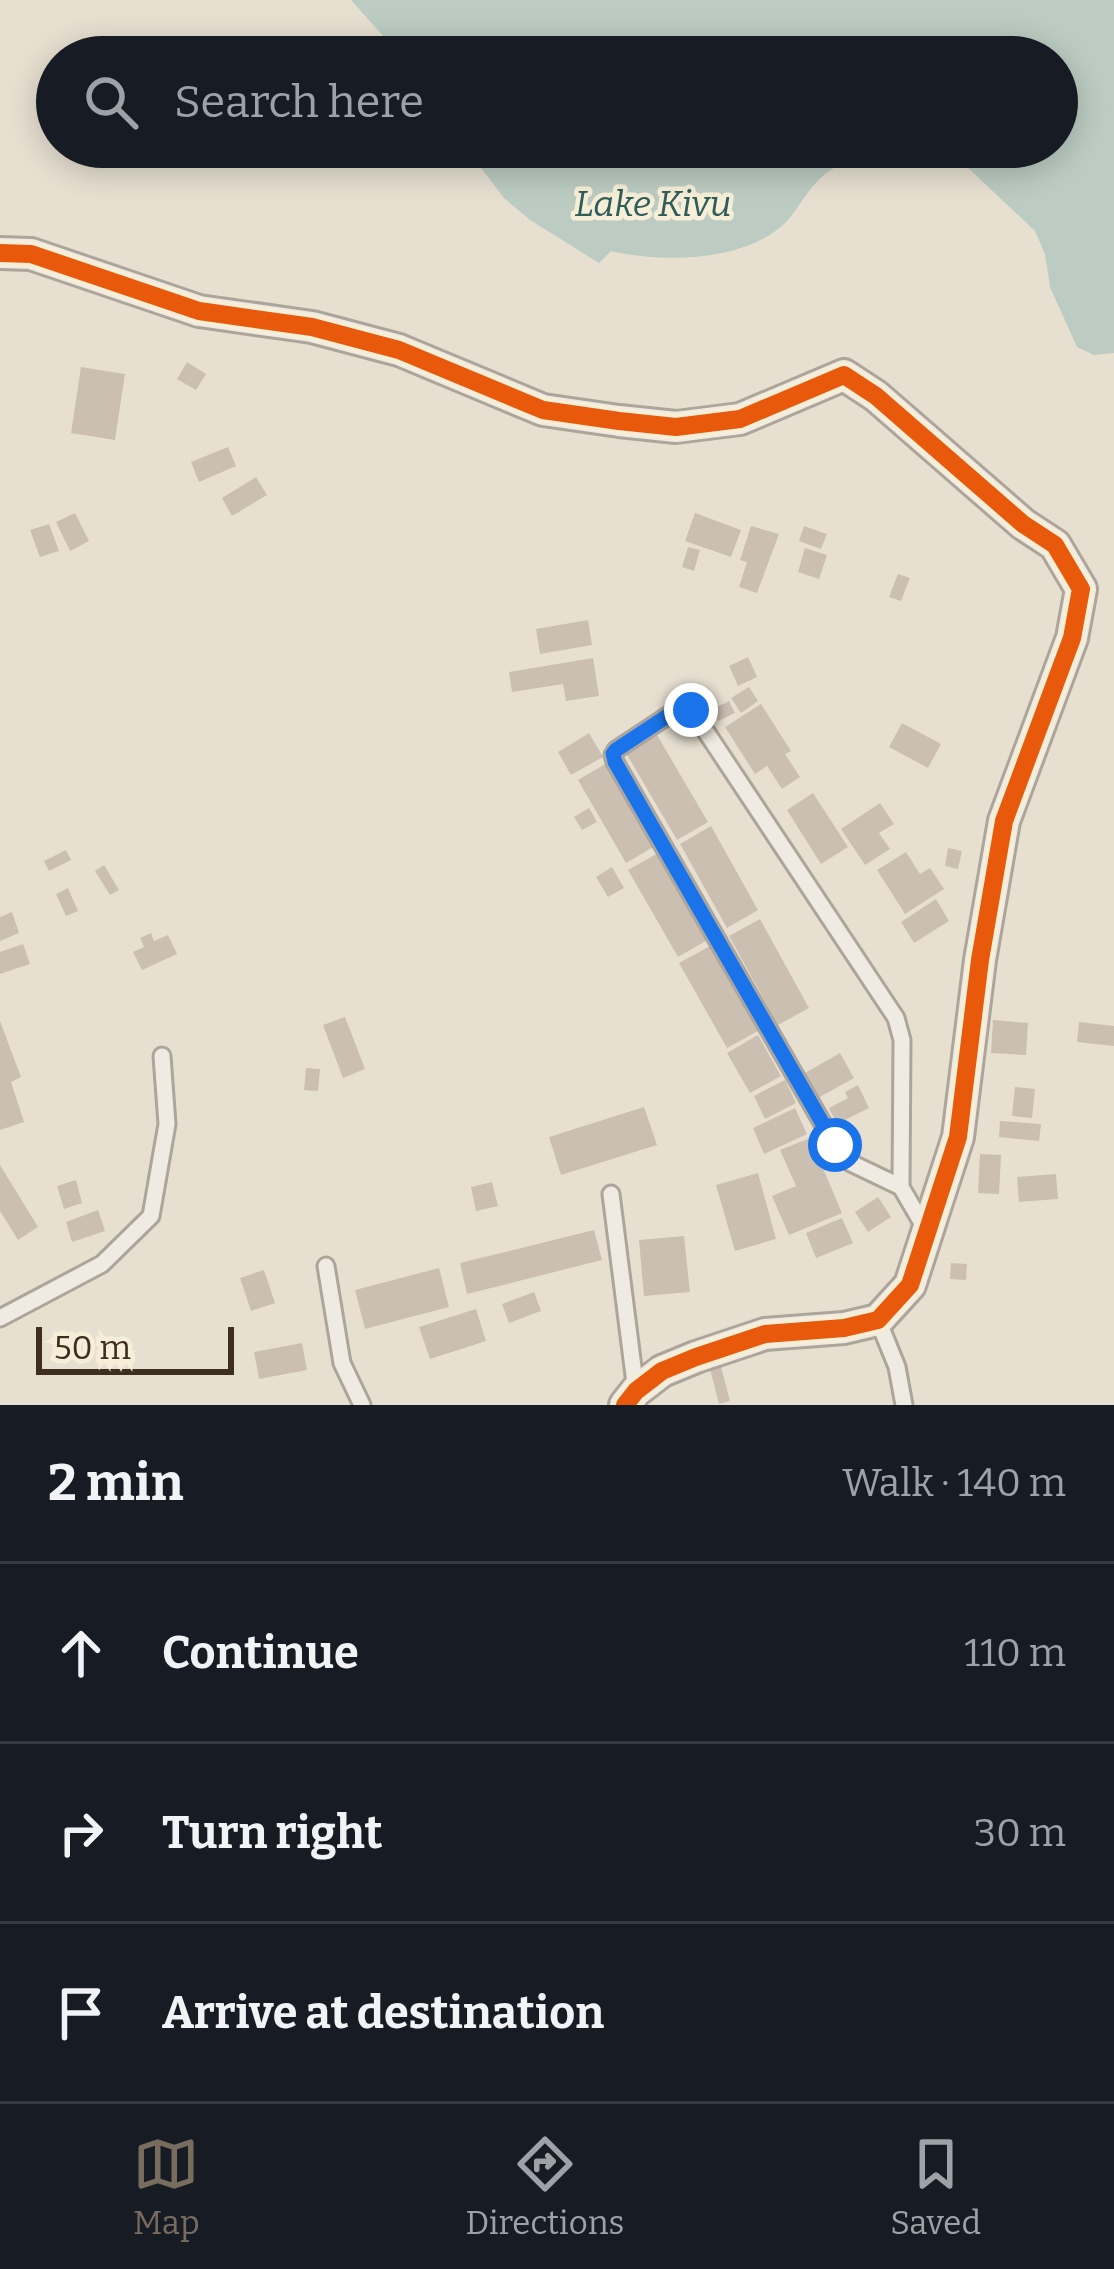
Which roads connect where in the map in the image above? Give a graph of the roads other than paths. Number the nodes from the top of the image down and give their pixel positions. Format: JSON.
{"nodes":[{"id":1,"x":0,"y":253,"type":"edge"},
{"id":2,"x":162,"y":1056,"type":"dead end"},
{"id":3,"x":901,"y":1187,"type":"junction"},
{"id":4,"x":611,"y":1195,"type":"dead end"},
{"id":5,"x":926,"y":1230,"type":"junction"},
{"id":6,"x":326,"y":1266,"type":"dead end"},
{"id":7,"x":0,"y":1318,"type":"edge"},
{"id":8,"x":878,"y":1320,"type":"junction"},
{"id":9,"x":630,"y":1398,"type":"edge"},
{"id":10,"x":362,"y":1405,"type":"edge"},
{"id":11,"x":904,"y":1405,"type":"edge"}],
"edges":[{"from":1,"to":5,"type":"street"},
{"from":2,"to":7,"type":"lane"},
{"from":3,"to":3,"type":"lane"},
{"from":3,"to":5,"type":"lane"},
{"from":4,"to":9,"type":"lane"},
{"from":5,"to":8,"type":"street"},
{"from":6,"to":10,"type":"lane"},
{"from":8,"to":9,"type":"street"},
{"from":8,"to":11,"type":"lane"}]}
